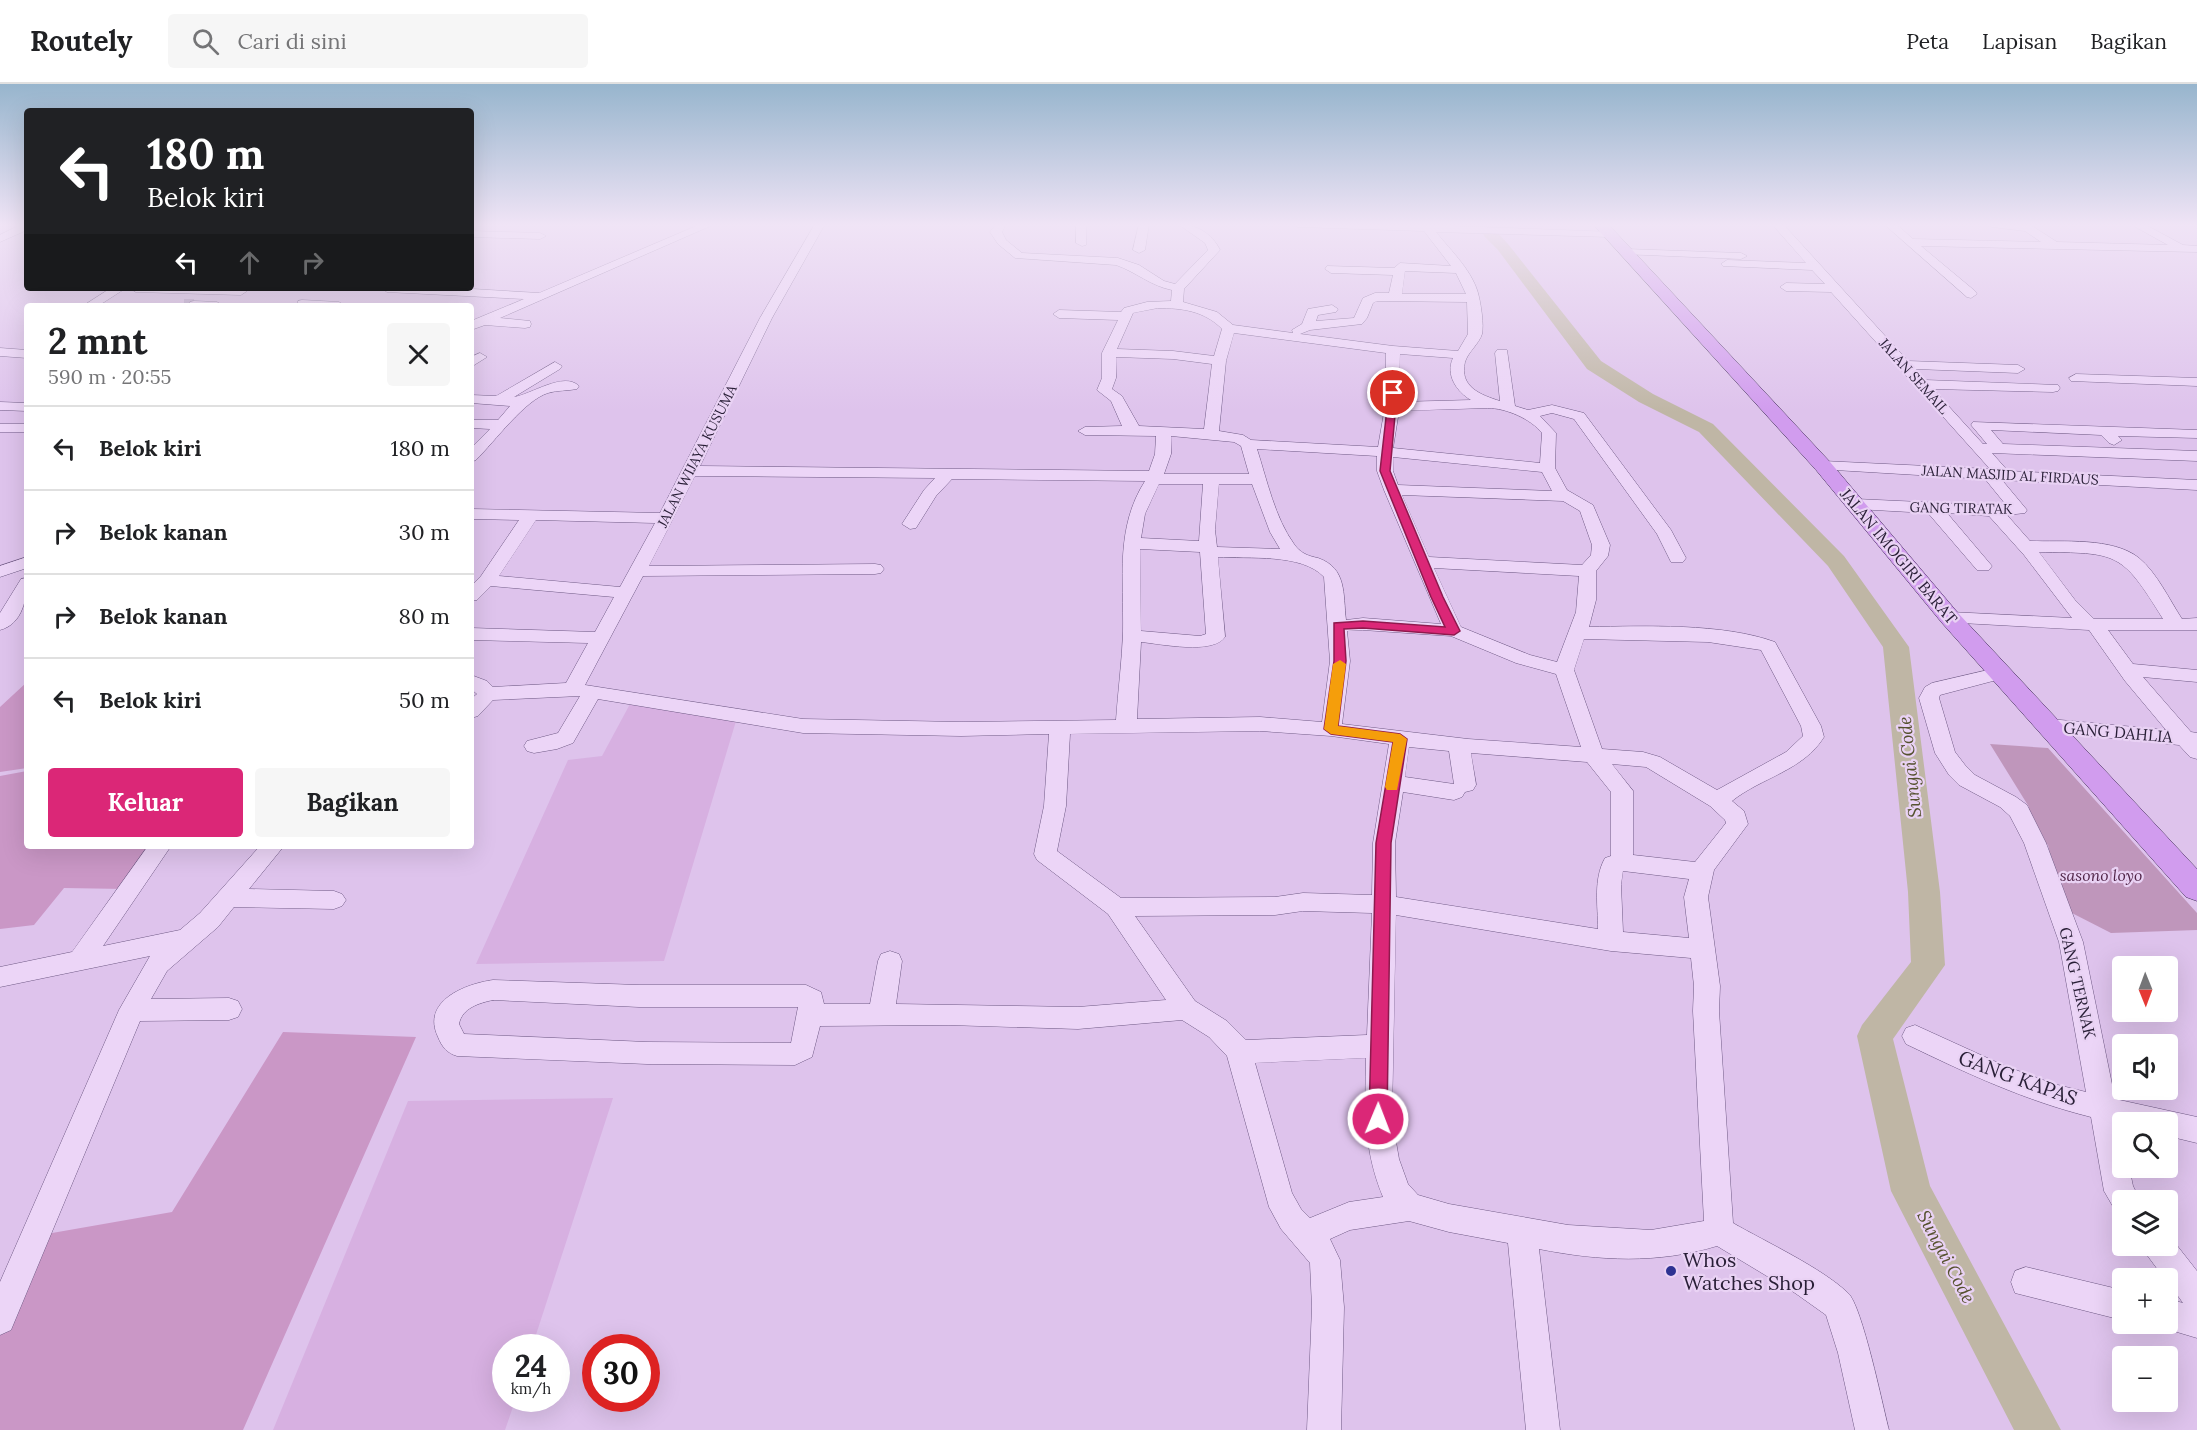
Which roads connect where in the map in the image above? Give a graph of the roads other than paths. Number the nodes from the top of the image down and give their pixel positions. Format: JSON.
{"nodes":[{"id":1,"x":526,"y":287,"type":"edge"},
{"id":2,"x":562,"y":287,"type":"edge"},
{"id":3,"x":784,"y":287,"type":"edge"},
{"id":4,"x":1173,"y":287,"type":"edge"},
{"id":5,"x":1396,"y":287,"type":"edge"},
{"id":6,"x":1470,"y":287,"type":"edge"},
{"id":7,"x":1660,"y":287,"type":"edge"},
{"id":8,"x":1785,"y":287,"type":"dead end"},
{"id":9,"x":1963,"y":287,"type":"edge"},
{"id":10,"x":1178,"y":288,"type":"joint"},
{"id":11,"x":1835,"y":288,"type":"joint"},
{"id":12,"x":555,"y":290,"type":"junction"},
{"id":13,"x":115,"y":291,"type":"edge"},
{"id":14,"x":174,"y":291,"type":"edge"},
{"id":15,"x":242,"y":291,"type":"edge"},
{"id":16,"x":445,"y":291,"type":"edge"},
{"id":17,"x":1971,"y":294,"type":"dead end"},
{"id":18,"x":542,"y":296,"type":"junction"},
{"id":19,"x":1395,"y":296,"type":"junction"},
{"id":20,"x":1473,"y":298,"type":"junction"},
{"id":21,"x":155,"y":301,"type":"dead end"},
{"id":22,"x":94,"y":303,"type":"edge"},
{"id":23,"x":223,"y":303,"type":"edge"},
{"id":24,"x":1177,"y":306,"type":"junction"},
{"id":25,"x":1332,"y":309,"type":"dead end"},
{"id":26,"x":474,"y":312,"type":"edge"},
{"id":27,"x":503,"y":313,"type":"junction"},
{"id":28,"x":1059,"y":314,"type":"dead end"},
{"id":29,"x":1124,"y":316,"type":"junction"},
{"id":30,"x":477,"y":323,"type":"edge"},
{"id":31,"x":525,"y":324,"type":"dead end"},
{"id":32,"x":1308,"y":326,"type":"junction"},
{"id":33,"x":1229,"y":328,"type":"junction"},
{"id":34,"x":1290,"y":334,"type":"junction"},
{"id":35,"x":1393,"y":350,"type":"junction"},
{"id":36,"x":0,"y":352,"type":"edge"},
{"id":37,"x":1109,"y":353,"type":"junction"},
{"id":38,"x":1502,"y":353,"type":"dead end"},
{"id":39,"x":24,"y":354,"type":"edge"},
{"id":40,"x":1462,"y":355,"type":"junction"},
{"id":41,"x":1220,"y":361,"type":"junction"},
{"id":42,"x":1904,"y":365,"type":"junction"},
{"id":43,"x":555,"y":366,"type":"dead end"},
{"id":44,"x":2018,"y":369,"type":"dead end"},
{"id":45,"x":2076,"y":378,"type":"dead end"},
{"id":46,"x":2197,"y":382,"type":"edge"},
{"id":47,"x":1921,"y":384,"type":"junction"},
{"id":48,"x":572,"y":386,"type":"dead end"},
{"id":49,"x":2053,"y":388,"type":"dead end"},
{"id":50,"x":474,"y":399,"type":"edge"},
{"id":51,"x":498,"y":401,"type":"junction"},
{"id":52,"x":517,"y":403,"type":"junction"},
{"id":53,"x":0,"y":406,"type":"edge"},
{"id":54,"x":1501,"y":406,"type":"junction"},
{"id":55,"x":24,"y":407,"type":"edge"},
{"id":56,"x":1392,"y":407,"type":"junction"},
{"id":57,"x":1966,"y":414,"type":"dead end"},
{"id":58,"x":1529,"y":415,"type":"junction"},
{"id":59,"x":474,"y":424,"type":"edge"},
{"id":60,"x":502,"y":425,"type":"junction"},
{"id":61,"x":1978,"y":426,"type":"junction"},
{"id":62,"x":14,"y":428,"type":"edge"},
{"id":63,"x":1135,"y":430,"type":"junction"},
{"id":64,"x":1085,"y":431,"type":"dead end"},
{"id":65,"x":1164,"y":431,"type":"junction"},
{"id":66,"x":2105,"y":431,"type":"junction"},
{"id":67,"x":1211,"y":434,"type":"junction"},
{"id":68,"x":2197,"y":434,"type":"edge"},
{"id":69,"x":0,"y":438,"type":"edge"},
{"id":70,"x":1248,"y":444,"type":"junction"},
{"id":71,"x":1979,"y":448,"type":"junction"},
{"id":72,"x":1998,"y":448,"type":"junction"},
{"id":73,"x":1385,"y":452,"type":"junction"},
{"id":74,"x":474,"y":454,"type":"edge"},
{"id":75,"x":2130,"y":454,"type":"junction"},
{"id":76,"x":2197,"y":456,"type":"edge"},
{"id":77,"x":1822,"y":466,"type":"junction"},
{"id":78,"x":1547,"y":468,"type":"junction"},
{"id":79,"x":690,"y":471,"type":"junction"},
{"id":80,"x":947,"y":475,"type":"junction"},
{"id":81,"x":1996,"y":475,"type":"junction"},
{"id":82,"x":1155,"y":478,"type":"junction"},
{"id":83,"x":1211,"y":479,"type":"junction"},
{"id":84,"x":1258,"y":479,"type":"junction"},
{"id":85,"x":2197,"y":485,"type":"edge"},
{"id":86,"x":1392,"y":490,"type":"junction"},
{"id":87,"x":1566,"y":496,"type":"junction"},
{"id":88,"x":1856,"y":504,"type":"junction"},
{"id":89,"x":1933,"y":508,"type":"junction"},
{"id":90,"x":1994,"y":511,"type":"junction"},
{"id":91,"x":474,"y":514,"type":"edge"},
{"id":92,"x":531,"y":515,"type":"junction"},
{"id":93,"x":666,"y":518,"type":"junction"},
{"id":94,"x":910,"y":524,"type":"dead end"},
{"id":95,"x":1131,"y":543,"type":"junction"},
{"id":96,"x":2025,"y":546,"type":"junction"},
{"id":97,"x":1209,"y":550,"type":"junction"},
{"id":98,"x":1294,"y":555,"type":"junction"},
{"id":99,"x":1677,"y":558,"type":"dead end"},
{"id":100,"x":1422,"y":562,"type":"junction"},
{"id":101,"x":24,"y":563,"type":"edge"},
{"id":102,"x":1983,"y":566,"type":"dead end"},
{"id":103,"x":875,"y":569,"type":"dead end"},
{"id":104,"x":638,"y":571,"type":"junction"},
{"id":105,"x":1587,"y":571,"type":"junction"},
{"id":106,"x":0,"y":572,"type":"edge"},
{"id":107,"x":487,"y":580,"type":"junction"},
{"id":108,"x":24,"y":588,"type":"edge"},
{"id":109,"x":474,"y":593,"type":"edge"},
{"id":110,"x":625,"y":593,"type":"junction"},
{"id":111,"x":21,"y":610,"type":"edge"},
{"id":112,"x":1950,"y":618,"type":"junction"},
{"id":113,"x":0,"y":624,"type":"edge"},
{"id":114,"x":2176,"y":624,"type":"junction"},
{"id":115,"x":2197,"y":624,"type":"edge"},
{"id":116,"x":2091,"y":625,"type":"junction"},
{"id":117,"x":1338,"y":626,"type":"junction"},
{"id":118,"x":1454,"y":631,"type":"junction"},
{"id":119,"x":1579,"y":633,"type":"junction"},
{"id":120,"x":474,"y":634,"type":"edge"},
{"id":121,"x":1132,"y":636,"type":"junction"},
{"id":122,"x":602,"y":638,"type":"junction"},
{"id":123,"x":1564,"y":670,"type":"junction"},
{"id":124,"x":2127,"y":670,"type":"junction"},
{"id":125,"x":2001,"y":673,"type":"junction"},
{"id":126,"x":2197,"y":676,"type":"edge"},
{"id":127,"x":474,"y":682,"type":"edge"},
{"id":128,"x":583,"y":691,"type":"junction"},
{"id":129,"x":488,"y":694,"type":"junction"},
{"id":130,"x":474,"y":708,"type":"edge"},
{"id":131,"x":1126,"y":725,"type":"junction"},
{"id":132,"x":1060,"y":726,"type":"junction"},
{"id":133,"x":2050,"y":726,"type":"junction"},
{"id":134,"x":1331,"y":729,"type":"junction"},
{"id":135,"x":1400,"y":739,"type":"junction"},
{"id":136,"x":2193,"y":743,"type":"edge"},
{"id":137,"x":1459,"y":745,"type":"junction"},
{"id":138,"x":534,"y":746,"type":"dead end"},
{"id":139,"x":1594,"y":756,"type":"junction"},
{"id":140,"x":1393,"y":783,"type":"junction"},
{"id":141,"x":1718,"y":801,"type":"junction"},
{"id":142,"x":158,"y":849,"type":"edge"},
{"id":143,"x":270,"y":849,"type":"edge"},
{"id":144,"x":1622,"y":862,"type":"junction"},
{"id":145,"x":2174,"y":865,"type":"junction"},
{"id":146,"x":2197,"y":867,"type":"edge"},
{"id":147,"x":1702,"y":872,"type":"junction"},
{"id":148,"x":2197,"y":889,"type":"edge"},
{"id":149,"x":230,"y":897,"type":"junction"},
{"id":150,"x":334,"y":900,"type":"dead end"},
{"id":151,"x":1384,"y":904,"type":"junction"},
{"id":152,"x":1116,"y":907,"type":"junction"},
{"id":153,"x":186,"y":938,"type":"junction"},
{"id":154,"x":1611,"y":941,"type":"junction"},
{"id":155,"x":1701,"y":949,"type":"junction"},
{"id":156,"x":81,"y":958,"type":"junction"},
{"id":157,"x":890,"y":961,"type":"dead end"},
{"id":158,"x":0,"y":977,"type":"edge"},
{"id":159,"x":230,"y":1009,"type":"dead end"},
{"id":160,"x":1186,"y":1009,"type":"junction"},
{"id":161,"x":132,"y":1010,"type":"junction"},
{"id":162,"x":880,"y":1014,"type":"junction"},
{"id":163,"x":810,"y":1015,"type":"junction"},
{"id":164,"x":1916,"y":1036,"type":"dead end"},
{"id":165,"x":1379,"y":1046,"type":"junction"},
{"id":166,"x":1239,"y":1052,"type":"junction"},
{"id":167,"x":2103,"y":1107,"type":"junction"},
{"id":168,"x":2121,"y":1112,"type":"edge"},
{"id":169,"x":2178,"y":1126,"type":"edge"},
{"id":170,"x":2197,"y":1130,"type":"edge"},
{"id":171,"x":2119,"y":1190,"type":"edge"},
{"id":172,"x":1410,"y":1207,"type":"junction"},
{"id":173,"x":1522,"y":1231,"type":"junction"},
{"id":174,"x":1719,"y":1231,"type":"junction"},
{"id":175,"x":1305,"y":1235,"type":"junction"},
{"id":176,"x":2166,"y":1256,"type":"edge"},
{"id":177,"x":2026,"y":1282,"type":"dead end"},
{"id":178,"x":2197,"y":1296,"type":"edge"},
{"id":179,"x":2112,"y":1303,"type":"edge"},
{"id":180,"x":2178,"y":1317,"type":"edge"},
{"id":181,"x":0,"y":1319,"type":"edge"},
{"id":182,"x":2197,"y":1322,"type":"edge"},
{"id":183,"x":1324,"y":1430,"type":"edge"},
{"id":184,"x":1542,"y":1430,"type":"edge"},
{"id":185,"x":1872,"y":1430,"type":"edge"}],
"edges":[{"from":1,"to":12,"type":"street"},
{"from":2,"to":12,"type":"street"},
{"from":3,"to":79,"type":"street","name":"JALAN WIJAYA KUSUMA"},
{"from":4,"to":10,"type":"street"},
{"from":5,"to":19,"type":"street"},
{"from":6,"to":20,"type":"street"},
{"from":7,"to":77,"type":"main road","name":"JALAN IMOGIRI BARAT"},
{"from":8,"to":11,"type":"street"},
{"from":9,"to":17,"type":"street"},
{"from":10,"to":24,"type":"street"},
{"from":11,"to":42,"type":"street","name":"JALAN SEMAIL"},
{"from":12,"to":18,"type":"street"},
{"from":13,"to":22,"type":"street"},
{"from":14,"to":21,"type":"street"},
{"from":15,"to":23,"type":"street"},
{"from":16,"to":18,"type":"street"},
{"from":18,"to":27,"type":"street"},
{"from":19,"to":20,"type":"street"},
{"from":19,"to":32,"type":"street"},
{"from":20,"to":40,"type":"street"},
{"from":24,"to":29,"type":"street"},
{"from":24,"to":33,"type":"street"},
{"from":25,"to":32,"type":"street"},
{"from":26,"to":27,"type":"street"},
{"from":27,"to":30,"type":"street"},
{"from":28,"to":29,"type":"street"},
{"from":29,"to":37,"type":"street"},
{"from":30,"to":31,"type":"street"},
{"from":32,"to":34,"type":"street"},
{"from":33,"to":34,"type":"street"},
{"from":33,"to":41,"type":"street"},
{"from":34,"to":35,"type":"street"},
{"from":35,"to":40,"type":"street"},
{"from":35,"to":56,"type":"street"},
{"from":36,"to":39,"type":"street"},
{"from":37,"to":41,"type":"street"},
{"from":37,"to":63,"type":"street"},
{"from":38,"to":54,"type":"street"},
{"from":40,"to":54,"type":"street"},
{"from":41,"to":67,"type":"street"},
{"from":42,"to":44,"type":"street"},
{"from":42,"to":47,"type":"street","name":"JALAN SEMAIL"},
{"from":43,"to":51,"type":"street"},
{"from":45,"to":46,"type":"street"},
{"from":47,"to":49,"type":"street"},
{"from":47,"to":71,"type":"street","name":"JALAN SEMAIL"},
{"from":48,"to":52,"type":"street"},
{"from":50,"to":51,"type":"street"},
{"from":51,"to":52,"type":"street"},
{"from":52,"to":60,"type":"street"},
{"from":53,"to":55,"type":"street"},
{"from":54,"to":56,"type":"street"},
{"from":54,"to":58,"type":"street"},
{"from":56,"to":73,"type":"street"},
{"from":57,"to":61,"type":"street"},
{"from":58,"to":78,"type":"street"},
{"from":58,"to":99,"type":"street"},
{"from":59,"to":60,"type":"street"},
{"from":60,"to":74,"type":"street"},
{"from":61,"to":66,"type":"street"},
{"from":61,"to":72,"type":"street"},
{"from":62,"to":69,"type":"street"},
{"from":63,"to":64,"type":"street"},
{"from":63,"to":65,"type":"street"},
{"from":65,"to":67,"type":"street"},
{"from":65,"to":82,"type":"street"},
{"from":66,"to":68,"type":"street"},
{"from":66,"to":75,"type":"street"},
{"from":67,"to":70,"type":"street"},
{"from":70,"to":73,"type":"street"},
{"from":70,"to":84,"type":"street"},
{"from":71,"to":72,"type":"street"},
{"from":71,"to":81,"type":"street","name":"JALAN SEMAIL"},
{"from":72,"to":75,"type":"street"},
{"from":73,"to":78,"type":"street"},
{"from":73,"to":86,"type":"street"},
{"from":75,"to":76,"type":"street"},
{"from":77,"to":81,"type":"street","name":"JALAN MASJID AL FIRDAUS"},
{"from":77,"to":88,"type":"main road","name":"JALAN IMOGIRI BARAT"},
{"from":78,"to":87,"type":"street"},
{"from":79,"to":80,"type":"street"},
{"from":79,"to":93,"type":"street","name":"JALAN WIJAYA KUSUMA"},
{"from":80,"to":82,"type":"street"},
{"from":80,"to":94,"type":"street"},
{"from":81,"to":85,"type":"street","name":"JALAN MASJID AL FIRDAUS"},
{"from":81,"to":90,"type":"street","name":"GANG TIRATAK"},
{"from":82,"to":83,"type":"street"},
{"from":82,"to":95,"type":"street"},
{"from":83,"to":84,"type":"street"},
{"from":83,"to":97,"type":"street"},
{"from":84,"to":98,"type":"street"},
{"from":86,"to":87,"type":"street"},
{"from":86,"to":100,"type":"street"},
{"from":87,"to":105,"type":"street"},
{"from":88,"to":89,"type":"street","name":"GANG TIRATAK"},
{"from":88,"to":112,"type":"main road","name":"JALAN IMOGIRI BARAT"},
{"from":89,"to":90,"type":"street","name":"GANG TIRATAK"},
{"from":89,"to":102,"type":"street"},
{"from":90,"to":96,"type":"street"},
{"from":91,"to":92,"type":"street"},
{"from":92,"to":93,"type":"street"},
{"from":92,"to":107,"type":"street"},
{"from":93,"to":104,"type":"street","name":"JALAN WIJAYA KUSUMA"},
{"from":95,"to":97,"type":"street"},
{"from":95,"to":121,"type":"street"},
{"from":96,"to":114,"type":"street"},
{"from":96,"to":116,"type":"street"},
{"from":97,"to":98,"type":"street"},
{"from":97,"to":121,"type":"street"},
{"from":98,"to":117,"type":"street"},
{"from":100,"to":105,"type":"street"},
{"from":100,"to":118,"type":"street"},
{"from":101,"to":106,"type":"street"},
{"from":103,"to":104,"type":"street"},
{"from":104,"to":110,"type":"street","name":"JALAN WIJAYA KUSUMA"},
{"from":105,"to":119,"type":"street"},
{"from":107,"to":109,"type":"street"},
{"from":107,"to":110,"type":"street"},
{"from":108,"to":111,"type":"street"},
{"from":110,"to":122,"type":"street","name":"JALAN WIJAYA KUSUMA"},
{"from":111,"to":113,"type":"street"},
{"from":112,"to":116,"type":"street"},
{"from":112,"to":125,"type":"main road","name":"JALAN IMOGIRI BARAT"},
{"from":114,"to":115,"type":"street"},
{"from":114,"to":116,"type":"street"},
{"from":116,"to":124,"type":"street"},
{"from":117,"to":118,"type":"street"},
{"from":117,"to":134,"type":"street"},
{"from":118,"to":123,"type":"street"},
{"from":119,"to":123,"type":"street"},
{"from":119,"to":141,"type":"street"},
{"from":120,"to":122,"type":"street"},
{"from":121,"to":131,"type":"street"},
{"from":122,"to":128,"type":"street","name":"JALAN WIJAYA KUSUMA"},
{"from":123,"to":139,"type":"street"},
{"from":124,"to":126,"type":"street"},
{"from":124,"to":136,"type":"street"},
{"from":125,"to":133,"type":"main road","name":"JALAN IMOGIRI BARAT"},
{"from":125,"to":167,"type":"street","name":"GANG TERNAK"},
{"from":127,"to":129,"type":"street"},
{"from":128,"to":129,"type":"street"},
{"from":128,"to":132,"type":"street"},
{"from":128,"to":138,"type":"street","name":"JALAN WIJAYA KUSUMA"},
{"from":129,"to":130,"type":"street"},
{"from":131,"to":132,"type":"street"},
{"from":131,"to":134,"type":"street"},
{"from":132,"to":152,"type":"street"},
{"from":133,"to":136,"type":"street","name":"GANG DAHLIA"},
{"from":133,"to":145,"type":"main road","name":"JALAN IMOGIRI BARAT"},
{"from":134,"to":135,"type":"street"},
{"from":135,"to":137,"type":"street"},
{"from":135,"to":140,"type":"street"},
{"from":137,"to":139,"type":"street"},
{"from":137,"to":140,"type":"street"},
{"from":139,"to":141,"type":"street"},
{"from":139,"to":144,"type":"street"},
{"from":140,"to":151,"type":"street"},
{"from":141,"to":147,"type":"street"},
{"from":142,"to":156,"type":"street"},
{"from":143,"to":149,"type":"street"},
{"from":144,"to":147,"type":"street"},
{"from":144,"to":154,"type":"street"},
{"from":145,"to":146,"type":"street"},
{"from":145,"to":148,"type":"main road","name":"JALAN IMOGIRI BARAT"},
{"from":147,"to":155,"type":"street"},
{"from":149,"to":150,"type":"street"},
{"from":149,"to":153,"type":"street"},
{"from":151,"to":152,"type":"street"},
{"from":151,"to":154,"type":"street"},
{"from":151,"to":165,"type":"street"},
{"from":152,"to":160,"type":"street"},
{"from":153,"to":156,"type":"street"},
{"from":153,"to":161,"type":"street"},
{"from":154,"to":155,"type":"street"},
{"from":155,"to":174,"type":"street"},
{"from":156,"to":158,"type":"street"},
{"from":157,"to":162,"type":"street"},
{"from":159,"to":161,"type":"street"},
{"from":160,"to":162,"type":"street"},
{"from":160,"to":166,"type":"street"},
{"from":161,"to":181,"type":"street"},
{"from":162,"to":163,"type":"street"},
{"from":163,"to":163,"type":"street"},
{"from":164,"to":167,"type":"street","name":"GANG KAPAS"},
{"from":165,"to":166,"type":"street"},
{"from":165,"to":172,"type":"street"},
{"from":166,"to":175,"type":"street"},
{"from":167,"to":168,"type":"street","name":"GANG KAPAS"},
{"from":167,"to":171,"type":"street"},
{"from":169,"to":170,"type":"street"},
{"from":172,"to":173,"type":"street"},
{"from":172,"to":175,"type":"street"},
{"from":173,"to":174,"type":"street"},
{"from":173,"to":184,"type":"street"},
{"from":174,"to":185,"type":"street"},
{"from":175,"to":183,"type":"street"},
{"from":176,"to":178,"type":"street"},
{"from":177,"to":179,"type":"street"},
{"from":180,"to":182,"type":"street"}]}
